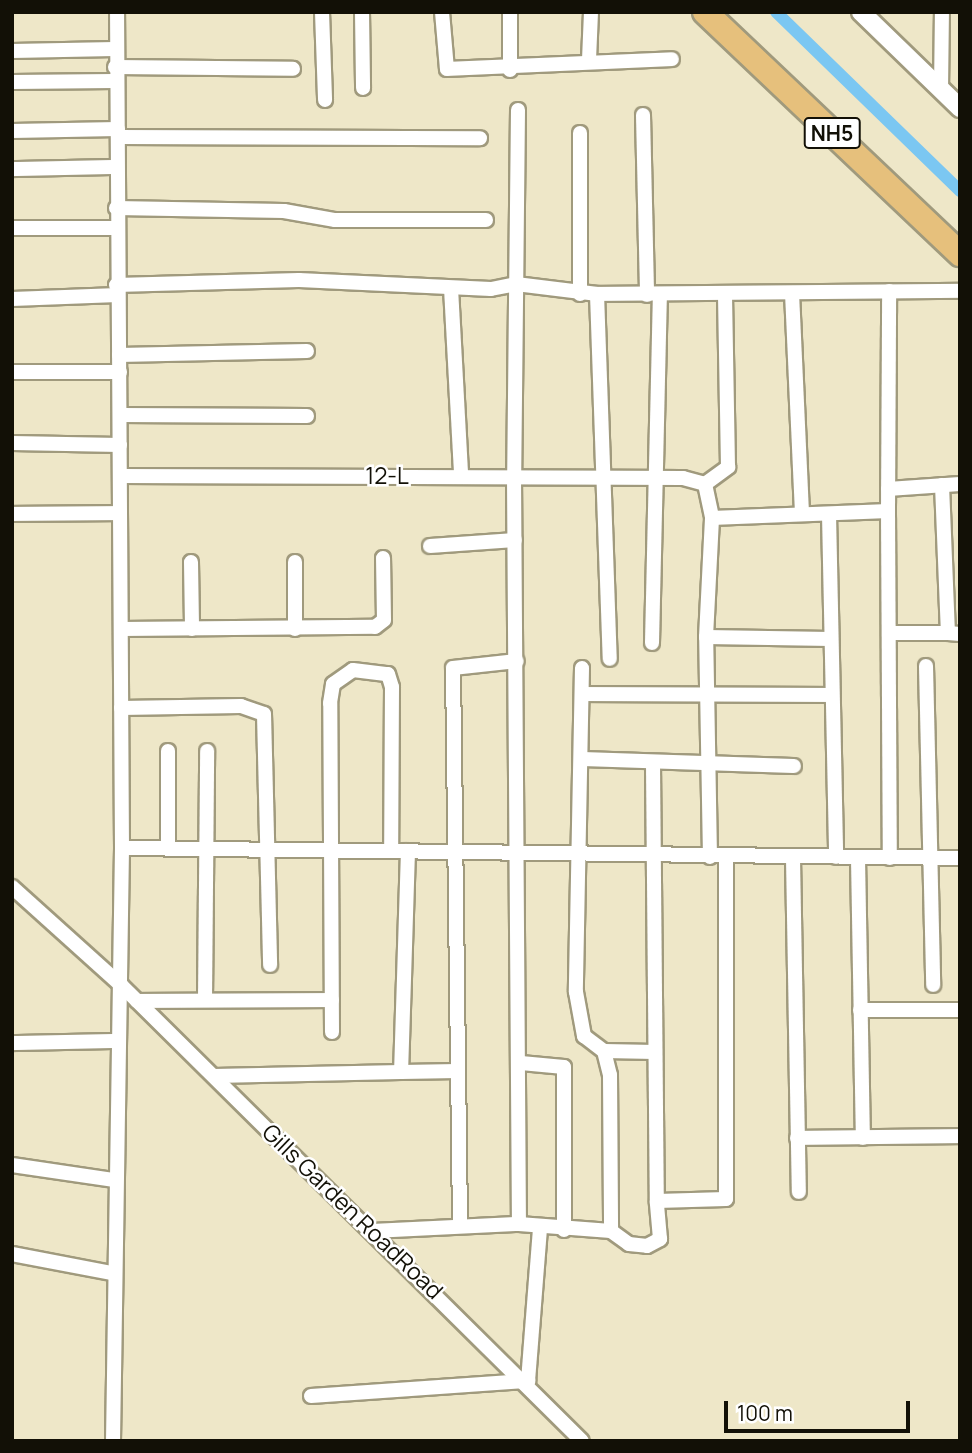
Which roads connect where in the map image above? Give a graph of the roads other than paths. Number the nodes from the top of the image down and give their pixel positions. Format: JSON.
{"nodes":[{"id":1,"x":117,"y":12,"type":"edge"},
{"id":2,"x":322,"y":12,"type":"edge"},
{"id":3,"x":362,"y":12,"type":"edge"},
{"id":4,"x":442,"y":12,"type":"edge"},
{"id":5,"x":510,"y":12,"type":"edge"},
{"id":6,"x":591,"y":12,"type":"edge"},
{"id":7,"x":705,"y":12,"type":"edge"},
{"id":8,"x":727,"y":12,"type":"edge"},
{"id":9,"x":861,"y":12,"type":"edge"},
{"id":10,"x":942,"y":12,"type":"edge"},
{"id":11,"x":115,"y":49,"type":"junction"},
{"id":12,"x":12,"y":51,"type":"edge"},
{"id":13,"x":672,"y":59,"type":"dead end"},
{"id":14,"x":589,"y":61,"type":"junction"},
{"id":15,"x":293,"y":69,"type":"dead end"},
{"id":16,"x":510,"y":70,"type":"junction"},
{"id":17,"x":115,"y":74,"type":"junction"},
{"id":18,"x":12,"y":82,"type":"edge"},
{"id":19,"x":363,"y":88,"type":"dead end"},
{"id":20,"x":941,"y":90,"type":"junction"},
{"id":21,"x":325,"y":100,"type":"dead end"},
{"id":22,"x":960,"y":108,"type":"edge"},
{"id":23,"x":518,"y":110,"type":"dead end"},
{"id":24,"x":643,"y":115,"type":"dead end"},
{"id":25,"x":12,"y":131,"type":"edge"},
{"id":26,"x":118,"y":133,"type":"junction"},
{"id":27,"x":580,"y":133,"type":"dead end"},
{"id":28,"x":480,"y":138,"type":"dead end"},
{"id":29,"x":117,"y":167,"type":"junction"},
{"id":30,"x":12,"y":169,"type":"edge"},
{"id":31,"x":117,"y":208,"type":"junction"},
{"id":32,"x":486,"y":219,"type":"dead end"},
{"id":33,"x":12,"y":228,"type":"edge"},
{"id":34,"x":116,"y":228,"type":"junction"},
{"id":35,"x":960,"y":232,"type":"edge"},
{"id":36,"x":960,"y":254,"type":"edge"},
{"id":37,"x":516,"y":284,"type":"junction"},
{"id":38,"x":451,"y":288,"type":"junction"},
{"id":39,"x":117,"y":290,"type":"junction"},
{"id":40,"x":889,"y":291,"type":"junction"},
{"id":41,"x":960,"y":292,"type":"edge"},
{"id":42,"x":580,"y":293,"type":"junction"},
{"id":43,"x":792,"y":293,"type":"junction"},
{"id":44,"x":597,"y":294,"type":"junction"},
{"id":45,"x":653,"y":294,"type":"junction"},
{"id":46,"x":725,"y":295,"type":"junction"},
{"id":47,"x":12,"y":299,"type":"edge"},
{"id":48,"x":307,"y":351,"type":"dead end"},
{"id":49,"x":120,"y":355,"type":"junction"},
{"id":50,"x":12,"y":372,"type":"edge"},
{"id":51,"x":120,"y":372,"type":"junction"},
{"id":52,"x":121,"y":415,"type":"junction"},
{"id":53,"x":307,"y":415,"type":"dead end"},
{"id":54,"x":12,"y":443,"type":"edge"},
{"id":55,"x":120,"y":444,"type":"junction"},
{"id":56,"x":461,"y":475,"type":"junction"},
{"id":57,"x":600,"y":475,"type":"junction"},
{"id":58,"x":120,"y":476,"type":"junction"},
{"id":59,"x":514,"y":477,"type":"junction"},
{"id":60,"x":655,"y":477,"type":"junction"},
{"id":61,"x":705,"y":484,"type":"junction"},
{"id":62,"x":960,"y":484,"type":"edge"},
{"id":63,"x":942,"y":485,"type":"junction"},
{"id":64,"x":888,"y":489,"type":"junction"},
{"id":65,"x":888,"y":511,"type":"junction"},
{"id":66,"x":120,"y":513,"type":"junction"},
{"id":67,"x":802,"y":513,"type":"junction"},
{"id":68,"x":12,"y":514,"type":"edge"},
{"id":69,"x":829,"y":514,"type":"junction"},
{"id":70,"x":712,"y":518,"type":"junction"},
{"id":71,"x":515,"y":540,"type":"junction"},
{"id":72,"x":430,"y":546,"type":"dead end"},
{"id":73,"x":383,"y":558,"type":"dead end"},
{"id":74,"x":191,"y":562,"type":"dead end"},
{"id":75,"x":295,"y":562,"type":"dead end"},
{"id":76,"x":121,"y":629,"type":"junction"},
{"id":77,"x":192,"y":629,"type":"junction"},
{"id":78,"x":295,"y":629,"type":"junction"},
{"id":79,"x":889,"y":633,"type":"junction"},
{"id":80,"x":954,"y":633,"type":"edge"},
{"id":81,"x":706,"y":637,"type":"junction"},
{"id":82,"x":831,"y":639,"type":"junction"},
{"id":83,"x":652,"y":643,"type":"dead end"},
{"id":84,"x":610,"y":659,"type":"dead end"},
{"id":85,"x":517,"y":661,"type":"junction"},
{"id":86,"x":926,"y":666,"type":"dead end"},
{"id":87,"x":582,"y":668,"type":"dead end"},
{"id":88,"x":583,"y":694,"type":"junction"},
{"id":89,"x":831,"y":695,"type":"junction"},
{"id":90,"x":709,"y":698,"type":"junction"},
{"id":91,"x":121,"y":708,"type":"junction"},
{"id":92,"x":167,"y":751,"type":"dead end"},
{"id":93,"x":207,"y":751,"type":"dead end"},
{"id":94,"x":582,"y":759,"type":"junction"},
{"id":95,"x":708,"y":764,"type":"junction"},
{"id":96,"x":653,"y":765,"type":"junction"},
{"id":97,"x":794,"y":766,"type":"dead end"},
{"id":98,"x":122,"y":848,"type":"junction"},
{"id":99,"x":169,"y":848,"type":"junction"},
{"id":100,"x":209,"y":848,"type":"junction"},
{"id":101,"x":266,"y":849,"type":"junction"},
{"id":102,"x":334,"y":850,"type":"junction"},
{"id":103,"x":391,"y":851,"type":"junction"},
{"id":104,"x":408,"y":851,"type":"junction"},
{"id":105,"x":455,"y":852,"type":"junction"},
{"id":106,"x":521,"y":852,"type":"junction"},
{"id":107,"x":578,"y":854,"type":"junction"},
{"id":108,"x":652,"y":855,"type":"junction"},
{"id":109,"x":710,"y":857,"type":"junction"},
{"id":110,"x":726,"y":857,"type":"junction"},
{"id":111,"x":836,"y":857,"type":"junction"},
{"id":112,"x":793,"y":858,"type":"junction"},
{"id":113,"x":858,"y":858,"type":"junction"},
{"id":114,"x":890,"y":858,"type":"junction"},
{"id":115,"x":929,"y":858,"type":"junction"},
{"id":116,"x":960,"y":858,"type":"edge"},
{"id":117,"x":12,"y":887,"type":"edge"},
{"id":118,"x":270,"y":965,"type":"dead end"},
{"id":119,"x":121,"y":985,"type":"junction"},
{"id":120,"x":933,"y":985,"type":"dead end"},
{"id":121,"x":205,"y":1000,"type":"junction"},
{"id":122,"x":332,"y":1000,"type":"junction"},
{"id":123,"x":137,"y":1001,"type":"junction"},
{"id":124,"x":860,"y":1010,"type":"junction"},
{"id":125,"x":960,"y":1010,"type":"edge"},
{"id":126,"x":332,"y":1032,"type":"dead end"},
{"id":127,"x":118,"y":1041,"type":"junction"},
{"id":128,"x":12,"y":1043,"type":"edge"},
{"id":129,"x":604,"y":1051,"type":"junction"},
{"id":130,"x":654,"y":1052,"type":"junction"},
{"id":131,"x":521,"y":1063,"type":"junction"},
{"id":132,"x":458,"y":1071,"type":"junction"},
{"id":133,"x":401,"y":1072,"type":"junction"},
{"id":134,"x":214,"y":1076,"type":"junction"},
{"id":135,"x":960,"y":1136,"type":"edge"},
{"id":136,"x":797,"y":1138,"type":"junction"},
{"id":137,"x":863,"y":1138,"type":"junction"},
{"id":138,"x":12,"y":1165,"type":"edge"},
{"id":139,"x":113,"y":1180,"type":"junction"},
{"id":140,"x":799,"y":1192,"type":"dead end"},
{"id":141,"x":657,"y":1201,"type":"junction"},
{"id":142,"x":460,"y":1223,"type":"junction"},
{"id":143,"x":519,"y":1224,"type":"junction"},
{"id":144,"x":540,"y":1227,"type":"junction"},
{"id":145,"x":564,"y":1230,"type":"junction"},
{"id":146,"x":374,"y":1231,"type":"junction"},
{"id":147,"x":611,"y":1231,"type":"junction"},
{"id":148,"x":12,"y":1254,"type":"edge"},
{"id":149,"x":112,"y":1273,"type":"junction"},
{"id":150,"x":528,"y":1381,"type":"junction"},
{"id":151,"x":311,"y":1396,"type":"dead end"},
{"id":152,"x":113,"y":1441,"type":"edge"},
{"id":153,"x":582,"y":1441,"type":"edge"}],
"edges":[{"from":1,"to":11,"type":"street"},
{"from":2,"to":21,"type":"street"},
{"from":3,"to":19,"type":"street"},
{"from":4,"to":16,"type":"street"},
{"from":5,"to":16,"type":"street"},
{"from":6,"to":14,"type":"street"},
{"from":7,"to":36,"type":"highway","number":"NH5"},
{"from":8,"to":35,"type":"highway","number":"NH5"},
{"from":9,"to":20,"type":"street"},
{"from":10,"to":20,"type":"street"},
{"from":11,"to":12,"type":"street"},
{"from":11,"to":17,"type":"street"},
{"from":13,"to":14,"type":"street"},
{"from":14,"to":16,"type":"street"},
{"from":15,"to":17,"type":"street"},
{"from":17,"to":18,"type":"street"},
{"from":17,"to":26,"type":"street"},
{"from":20,"to":22,"type":"street"},
{"from":23,"to":37,"type":"street"},
{"from":24,"to":45,"type":"street"},
{"from":25,"to":26,"type":"street"},
{"from":26,"to":28,"type":"street"},
{"from":26,"to":29,"type":"street"},
{"from":27,"to":42,"type":"street"},
{"from":29,"to":30,"type":"street"},
{"from":29,"to":31,"type":"street"},
{"from":31,"to":32,"type":"street"},
{"from":31,"to":34,"type":"street"},
{"from":33,"to":34,"type":"street"},
{"from":34,"to":39,"type":"street"},
{"from":37,"to":38,"type":"street"},
{"from":37,"to":42,"type":"street"},
{"from":37,"to":59,"type":"street"},
{"from":38,"to":39,"type":"street"},
{"from":38,"to":56,"type":"street"},
{"from":39,"to":47,"type":"street"},
{"from":39,"to":49,"type":"street"},
{"from":40,"to":41,"type":"street"},
{"from":40,"to":43,"type":"street"},
{"from":40,"to":64,"type":"street"},
{"from":42,"to":44,"type":"street"},
{"from":43,"to":46,"type":"street"},
{"from":43,"to":67,"type":"street"},
{"from":44,"to":45,"type":"street"},
{"from":44,"to":57,"type":"street"},
{"from":45,"to":46,"type":"street"},
{"from":45,"to":60,"type":"street"},
{"from":46,"to":61,"type":"street"},
{"from":48,"to":49,"type":"street"},
{"from":49,"to":51,"type":"street"},
{"from":50,"to":51,"type":"street"},
{"from":51,"to":52,"type":"street"},
{"from":52,"to":53,"type":"street"},
{"from":52,"to":55,"type":"street"},
{"from":54,"to":55,"type":"street"},
{"from":55,"to":58,"type":"street"},
{"from":56,"to":58,"type":"street","name":"12-L"},
{"from":56,"to":59,"type":"street","name":"12-L"},
{"from":57,"to":59,"type":"street","name":"12-L"},
{"from":57,"to":60,"type":"street","name":"12-L"},
{"from":57,"to":84,"type":"street"},
{"from":58,"to":66,"type":"street"},
{"from":59,"to":71,"type":"street"},
{"from":60,"to":61,"type":"street","name":"12-L"},
{"from":60,"to":83,"type":"street"},
{"from":61,"to":70,"type":"street"},
{"from":62,"to":63,"type":"street"},
{"from":63,"to":64,"type":"street"},
{"from":63,"to":80,"type":"street"},
{"from":64,"to":65,"type":"street"},
{"from":65,"to":69,"type":"street"},
{"from":65,"to":79,"type":"street"},
{"from":66,"to":68,"type":"street"},
{"from":66,"to":76,"type":"street"},
{"from":67,"to":69,"type":"street"},
{"from":67,"to":70,"type":"street"},
{"from":69,"to":82,"type":"street"},
{"from":70,"to":81,"type":"street"},
{"from":71,"to":72,"type":"street"},
{"from":71,"to":85,"type":"street"},
{"from":73,"to":78,"type":"street"},
{"from":74,"to":77,"type":"street"},
{"from":75,"to":78,"type":"street"},
{"from":76,"to":77,"type":"street"},
{"from":76,"to":91,"type":"street"},
{"from":77,"to":78,"type":"street"},
{"from":79,"to":80,"type":"street"},
{"from":79,"to":114,"type":"street"},
{"from":81,"to":82,"type":"street"},
{"from":81,"to":90,"type":"street"},
{"from":82,"to":89,"type":"street"},
{"from":85,"to":105,"type":"street"},
{"from":85,"to":106,"type":"street"},
{"from":86,"to":115,"type":"street"},
{"from":87,"to":88,"type":"street"},
{"from":88,"to":90,"type":"street"},
{"from":88,"to":94,"type":"street"},
{"from":89,"to":90,"type":"street"},
{"from":89,"to":111,"type":"street"},
{"from":90,"to":95,"type":"street"},
{"from":91,"to":98,"type":"street"},
{"from":91,"to":101,"type":"street"},
{"from":92,"to":99,"type":"street"},
{"from":93,"to":100,"type":"street"},
{"from":94,"to":96,"type":"street"},
{"from":94,"to":107,"type":"street"},
{"from":95,"to":96,"type":"street"},
{"from":95,"to":97,"type":"street"},
{"from":95,"to":109,"type":"street"},
{"from":96,"to":108,"type":"street"},
{"from":98,"to":99,"type":"street"},
{"from":98,"to":119,"type":"street"},
{"from":99,"to":100,"type":"street"},
{"from":100,"to":101,"type":"street"},
{"from":100,"to":121,"type":"street"},
{"from":101,"to":102,"type":"street"},
{"from":101,"to":118,"type":"street"},
{"from":102,"to":103,"type":"street"},
{"from":102,"to":103,"type":"street"},
{"from":102,"to":122,"type":"street"},
{"from":103,"to":104,"type":"street"},
{"from":104,"to":105,"type":"street"},
{"from":104,"to":133,"type":"street"},
{"from":105,"to":106,"type":"street"},
{"from":105,"to":132,"type":"street"},
{"from":106,"to":107,"type":"street"},
{"from":106,"to":131,"type":"street"},
{"from":107,"to":108,"type":"street"},
{"from":107,"to":129,"type":"street"},
{"from":108,"to":109,"type":"street"},
{"from":108,"to":130,"type":"street"},
{"from":109,"to":110,"type":"street"},
{"from":110,"to":112,"type":"street"},
{"from":110,"to":141,"type":"street"},
{"from":111,"to":112,"type":"street"},
{"from":111,"to":113,"type":"street"},
{"from":112,"to":136,"type":"street"},
{"from":113,"to":114,"type":"street"},
{"from":113,"to":124,"type":"street"},
{"from":114,"to":115,"type":"street"},
{"from":115,"to":116,"type":"street"},
{"from":115,"to":120,"type":"street"},
{"from":117,"to":119,"type":"street","name":"Gills Garden RoadRoad"},
{"from":119,"to":123,"type":"street","name":"Gills Garden RoadRoad"},
{"from":119,"to":127,"type":"street"},
{"from":121,"to":122,"type":"street"},
{"from":121,"to":123,"type":"street"},
{"from":122,"to":126,"type":"street"},
{"from":123,"to":134,"type":"street","name":"Gills Garden RoadRoad"},
{"from":124,"to":125,"type":"street"},
{"from":124,"to":137,"type":"street"},
{"from":127,"to":128,"type":"street"},
{"from":127,"to":139,"type":"street"},
{"from":129,"to":130,"type":"street"},
{"from":129,"to":147,"type":"street"},
{"from":130,"to":141,"type":"street"},
{"from":131,"to":143,"type":"street"},
{"from":131,"to":145,"type":"street"},
{"from":132,"to":133,"type":"street"},
{"from":132,"to":142,"type":"street"},
{"from":133,"to":134,"type":"street"},
{"from":134,"to":146,"type":"street","name":"Gills Garden RoadRoad"},
{"from":135,"to":137,"type":"street"},
{"from":136,"to":137,"type":"street"},
{"from":136,"to":140,"type":"street"},
{"from":138,"to":139,"type":"street"},
{"from":139,"to":149,"type":"street"},
{"from":141,"to":147,"type":"street"},
{"from":142,"to":143,"type":"street"},
{"from":142,"to":146,"type":"street"},
{"from":143,"to":144,"type":"street"},
{"from":144,"to":145,"type":"street"},
{"from":144,"to":150,"type":"street"},
{"from":145,"to":147,"type":"street"},
{"from":146,"to":150,"type":"street","name":"Gills Garden RoadRoad"},
{"from":148,"to":149,"type":"street"},
{"from":149,"to":152,"type":"street"},
{"from":150,"to":151,"type":"street"},
{"from":150,"to":153,"type":"street","name":"Gills Garden RoadRoad"}]}
